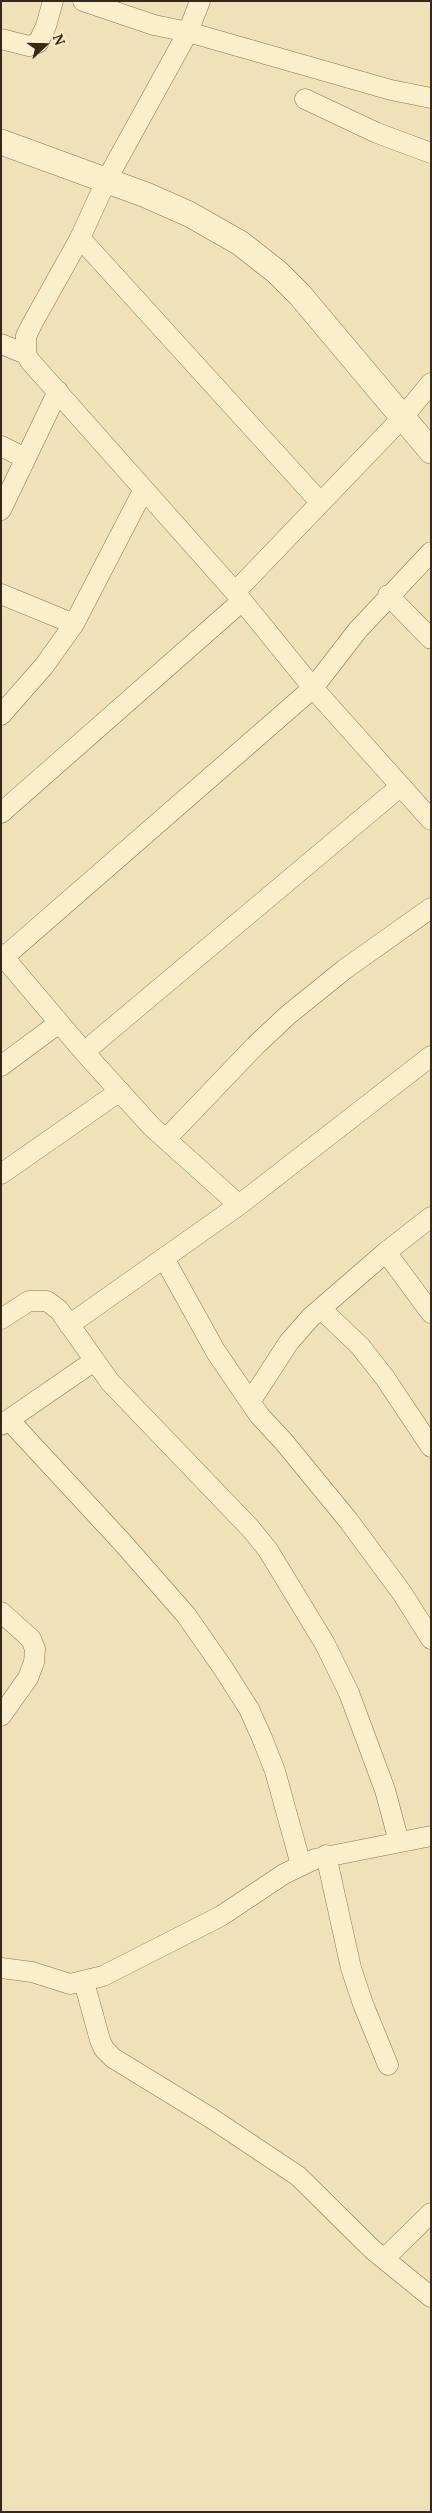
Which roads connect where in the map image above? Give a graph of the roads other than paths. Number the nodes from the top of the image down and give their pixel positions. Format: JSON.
{"nodes":[{"id":1,"x":53,"y":1,"type":"edge"},
{"id":2,"x":83,"y":1,"type":"edge"},
{"id":3,"x":200,"y":1,"type":"edge"},
{"id":4,"x":188,"y":32,"type":"junction"},
{"id":5,"x":1,"y":39,"type":"edge"},
{"id":6,"x":431,"y":98,"type":"edge"},
{"id":7,"x":305,"y":99,"type":"dead end"},
{"id":8,"x":1,"y":142,"type":"edge"},
{"id":9,"x":431,"y":153,"type":"edge"},
{"id":10,"x":107,"y":179,"type":"junction"},
{"id":11,"x":80,"y":238,"type":"junction"},
{"id":12,"x":1,"y":344,"type":"edge"},
{"id":13,"x":26,"y":354,"type":"junction"},
{"id":14,"x":431,"y":383,"type":"edge"},
{"id":15,"x":58,"y":391,"type":"junction"},
{"id":16,"x":402,"y":418,"type":"junction"},
{"id":17,"x":1,"y":446,"type":"edge"},
{"id":18,"x":431,"y":452,"type":"edge"},
{"id":19,"x":26,"y":458,"type":"junction"},
{"id":20,"x":144,"y":489,"type":"junction"},
{"id":21,"x":320,"y":502,"type":"junction"},
{"id":22,"x":1,"y":510,"type":"edge"},
{"id":23,"x":431,"y":552,"type":"edge"},
{"id":24,"x":1,"y":594,"type":"edge"},
{"id":25,"x":388,"y":595,"type":"junction"},
{"id":26,"x":238,"y":596,"type":"junction"},
{"id":27,"x":74,"y":624,"type":"junction"},
{"id":28,"x":431,"y":639,"type":"edge"},
{"id":29,"x":313,"y":688,"type":"junction"},
{"id":30,"x":1,"y":714,"type":"edge"},
{"id":31,"x":401,"y":786,"type":"junction"},
{"id":32,"x":1,"y":813,"type":"edge"},
{"id":33,"x":431,"y":820,"type":"edge"},
{"id":34,"x":431,"y":908,"type":"edge"},
{"id":35,"x":2,"y":956,"type":"edge"},
{"id":36,"x":59,"y":1023,"type":"junction"},
{"id":37,"x":84,"y":1052,"type":"junction"},
{"id":38,"x":431,"y":1056,"type":"edge"},
{"id":39,"x":1,"y":1066,"type":"edge"},
{"id":40,"x":120,"y":1091,"type":"junction"},
{"id":41,"x":166,"y":1139,"type":"junction"},
{"id":42,"x":1,"y":1174,"type":"edge"},
{"id":43,"x":238,"y":1205,"type":"junction"},
{"id":44,"x":431,"y":1217,"type":"edge"},
{"id":45,"x":386,"y":1252,"type":"junction"},
{"id":46,"x":164,"y":1260,"type":"junction"},
{"id":47,"x":321,"y":1309,"type":"junction"},
{"id":48,"x":431,"y":1314,"type":"edge"},
{"id":49,"x":1,"y":1319,"type":"edge"},
{"id":50,"x":69,"y":1325,"type":"junction"},
{"id":51,"x":94,"y":1361,"type":"junction"},
{"id":52,"x":250,"y":1402,"type":"junction"},
{"id":53,"x":5,"y":1422,"type":"edge"},
{"id":54,"x":431,"y":1447,"type":"edge"},
{"id":55,"x":1,"y":1612,"type":"edge"},
{"id":56,"x":431,"y":1639,"type":"edge"},
{"id":57,"x":1,"y":1716,"type":"edge"},
{"id":58,"x":431,"y":1836,"type":"edge"},
{"id":59,"x":399,"y":1842,"type":"junction"},
{"id":60,"x":326,"y":1855,"type":"junction"},
{"id":61,"x":301,"y":1865,"type":"junction"},
{"id":62,"x":1,"y":1968,"type":"edge"},
{"id":63,"x":84,"y":1982,"type":"junction"},
{"id":64,"x":388,"y":2065,"type":"dead end"},
{"id":65,"x":431,"y":2213,"type":"edge"},
{"id":66,"x":384,"y":2259,"type":"junction"},
{"id":67,"x":431,"y":2297,"type":"edge"}],
"edges":[{"from":1,"to":5,"type":"street"},
{"from":2,"to":4,"type":"street"},
{"from":3,"to":4,"type":"street"},
{"from":4,"to":6,"type":"street"},
{"from":4,"to":10,"type":"street"},
{"from":7,"to":9,"type":"street"},
{"from":8,"to":10,"type":"street"},
{"from":10,"to":11,"type":"street"},
{"from":10,"to":16,"type":"street"},
{"from":11,"to":13,"type":"street"},
{"from":11,"to":21,"type":"street"},
{"from":12,"to":13,"type":"street"},
{"from":13,"to":15,"type":"street"},
{"from":14,"to":16,"type":"street"},
{"from":15,"to":19,"type":"street"},
{"from":15,"to":20,"type":"street"},
{"from":16,"to":18,"type":"street"},
{"from":16,"to":21,"type":"street"},
{"from":17,"to":19,"type":"street"},
{"from":19,"to":22,"type":"street"},
{"from":20,"to":26,"type":"street"},
{"from":20,"to":27,"type":"street"},
{"from":21,"to":26,"type":"street"},
{"from":23,"to":25,"type":"street"},
{"from":24,"to":27,"type":"street"},
{"from":25,"to":28,"type":"street"},
{"from":25,"to":29,"type":"street"},
{"from":26,"to":29,"type":"street"},
{"from":26,"to":32,"type":"street"},
{"from":27,"to":30,"type":"street"},
{"from":29,"to":31,"type":"street"},
{"from":29,"to":35,"type":"street"},
{"from":31,"to":33,"type":"street"},
{"from":31,"to":37,"type":"street"},
{"from":34,"to":41,"type":"street"},
{"from":35,"to":36,"type":"street"},
{"from":36,"to":37,"type":"street"},
{"from":36,"to":39,"type":"street"},
{"from":37,"to":40,"type":"street"},
{"from":38,"to":43,"type":"street"},
{"from":40,"to":41,"type":"street"},
{"from":40,"to":42,"type":"street"},
{"from":41,"to":43,"type":"street"},
{"from":43,"to":46,"type":"street"},
{"from":44,"to":45,"type":"street"},
{"from":45,"to":47,"type":"street"},
{"from":45,"to":48,"type":"street"},
{"from":46,"to":50,"type":"street"},
{"from":46,"to":52,"type":"street"},
{"from":47,"to":52,"type":"street"},
{"from":47,"to":54,"type":"street"},
{"from":49,"to":50,"type":"street"},
{"from":50,"to":51,"type":"street"},
{"from":51,"to":53,"type":"street"},
{"from":51,"to":59,"type":"street"},
{"from":52,"to":56,"type":"street"},
{"from":53,"to":61,"type":"street"},
{"from":55,"to":57,"type":"street"},
{"from":58,"to":59,"type":"street"},
{"from":59,"to":60,"type":"street"},
{"from":60,"to":61,"type":"street"},
{"from":60,"to":64,"type":"street"},
{"from":61,"to":63,"type":"street"},
{"from":62,"to":63,"type":"street"},
{"from":63,"to":66,"type":"street"},
{"from":65,"to":66,"type":"street"},
{"from":66,"to":67,"type":"street"}]}
